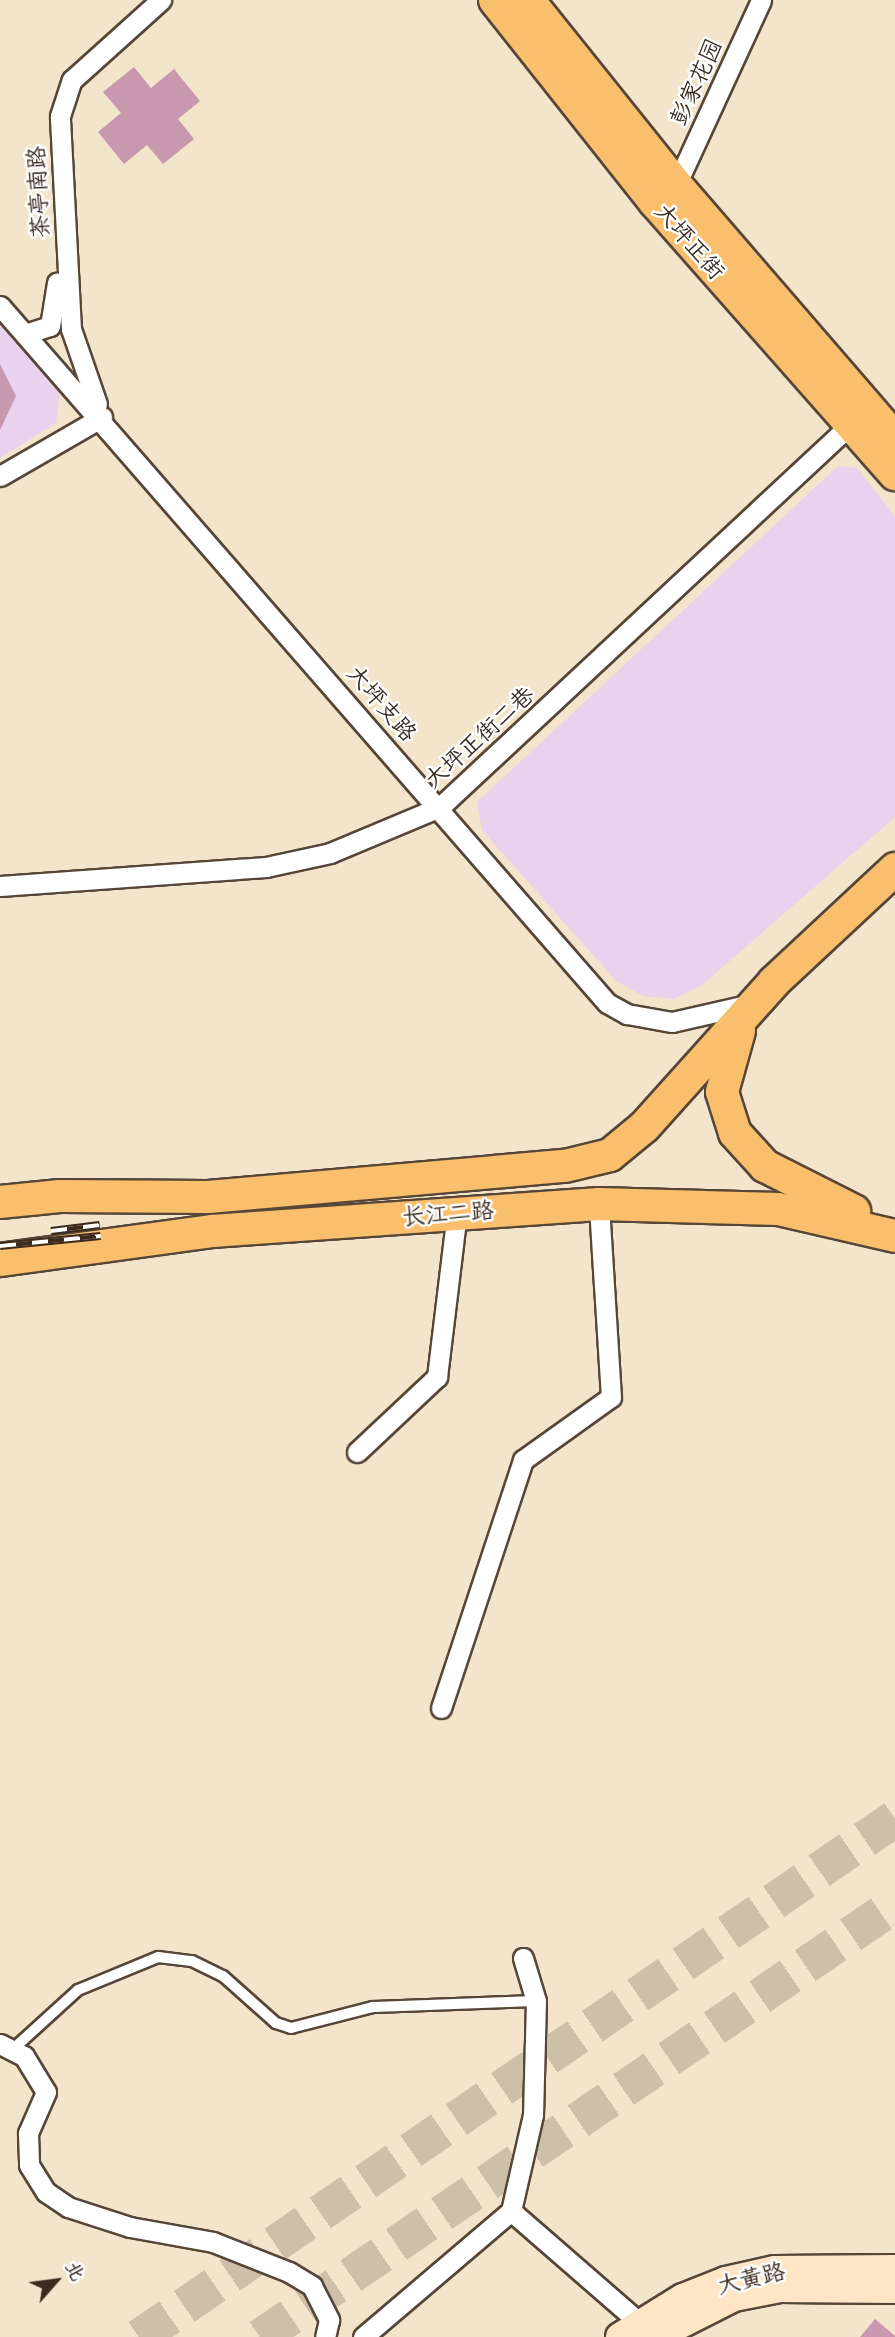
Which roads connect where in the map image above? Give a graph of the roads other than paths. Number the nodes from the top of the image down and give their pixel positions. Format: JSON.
{"nodes":[{"id":1,"x":162,"y":0,"type":"edge"},
{"id":2,"x":495,"y":0,"type":"edge"},
{"id":3,"x":527,"y":0,"type":"edge"},
{"id":4,"x":761,"y":0,"type":"edge"},
{"id":5,"x":676,"y":185,"type":"junction"},
{"id":6,"x":63,"y":195,"type":"junction"},
{"id":7,"x":0,"y":306,"type":"edge"},
{"id":8,"x":25,"y":334,"type":"junction"},
{"id":9,"x":102,"y":417,"type":"junction"},
{"id":10,"x":851,"y":424,"type":"junction"},
{"id":11,"x":895,"y":439,"type":"edge"},
{"id":12,"x":895,"y":474,"type":"edge"},
{"id":13,"x":0,"y":476,"type":"edge"},
{"id":14,"x":440,"y":807,"type":"junction"},
{"id":15,"x":895,"y":869,"type":"edge"},
{"id":16,"x":0,"y":886,"type":"edge"},
{"id":17,"x":752,"y":1004,"type":"junction"},
{"id":18,"x":0,"y":1202,"type":"edge"},
{"id":19,"x":599,"y":1204,"type":"junction"},
{"id":20,"x":457,"y":1212,"type":"junction"},
{"id":21,"x":895,"y":1229,"type":"edge"},
{"id":22,"x":895,"y":1236,"type":"edge"},
{"id":23,"x":0,"y":1260,"type":"edge"},
{"id":24,"x":357,"y":1452,"type":"dead end"},
{"id":25,"x":441,"y":1708,"type":"dead end"},
{"id":26,"x":523,"y":1958,"type":"dead end"},
{"id":27,"x":536,"y":2001,"type":"junction"},
{"id":28,"x":6,"y":2047,"type":"edge"},
{"id":29,"x":511,"y":2211,"type":"junction"},
{"id":30,"x":895,"y":2269,"type":"edge"},
{"id":31,"x":895,"y":2289,"type":"edge"},
{"id":32,"x":643,"y":2333,"type":"edge"},
{"id":33,"x":325,"y":2337,"type":"edge"},
{"id":34,"x":363,"y":2337,"type":"edge"}],
"edges":[{"from":1,"to":6,"type":"street","name":"茶亭南路"},
{"from":2,"to":10,"type":"main road","name":"大坪正街"},
{"from":3,"to":5,"type":"main road","name":"大坪正街"},
{"from":4,"to":5,"type":"street","name":"彭家花园"},
{"from":5,"to":11,"type":"main road","name":"大坪正街"},
{"from":6,"to":8,"type":"street"},
{"from":6,"to":9,"type":"street","name":"茶亭南路"},
{"from":7,"to":8,"type":"street","name":"大坪支路"},
{"from":8,"to":9,"type":"street","name":"大坪支路"},
{"from":9,"to":13,"type":"street"},
{"from":9,"to":14,"type":"street","name":"大坪支路"},
{"from":10,"to":12,"type":"main road","name":"大坪正街"},
{"from":10,"to":14,"type":"street","name":"大坪正街二巷"},
{"from":14,"to":16,"type":"street","name":"大坪正街二巷"},
{"from":14,"to":17,"type":"street","name":"大坪支路"},
{"from":15,"to":17,"type":"main road","name":"长江二路"},
{"from":17,"to":18,"type":"main road","name":"长江二路"},
{"from":17,"to":21,"type":"main road","name":"长江二路"},
{"from":19,"to":20,"type":"main road","name":"长江二路"},
{"from":19,"to":22,"type":"main road","name":"长江二路"},
{"from":19,"to":25,"type":"street"},
{"from":20,"to":23,"type":"main road","name":"长江二路"},
{"from":20,"to":24,"type":"street"},
{"from":26,"to":27,"type":"street"},
{"from":27,"to":28,"type":"lane"},
{"from":27,"to":29,"type":"street"},
{"from":28,"to":33,"type":"street"},
{"from":29,"to":32,"type":"street"},
{"from":29,"to":34,"type":"street"},
{"from":30,"to":32,"type":"main road","name":"大黄路"},
{"from":31,"to":32,"type":"main road","name":"大黄路"}]}
